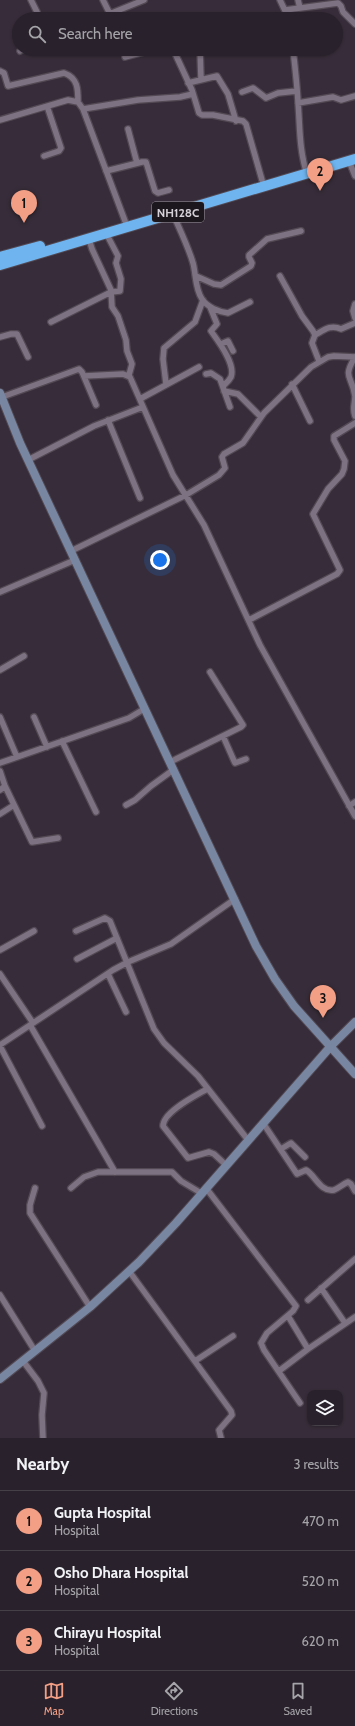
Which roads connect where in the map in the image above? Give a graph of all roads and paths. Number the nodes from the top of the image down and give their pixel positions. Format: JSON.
{"nodes":[{"id":1,"x":31,"y":0,"type":"edge"},
{"id":2,"x":103,"y":0,"type":"edge"},
{"id":3,"x":144,"y":0,"type":"edge"},
{"id":4,"x":280,"y":0,"type":"edge"},
{"id":5,"x":298,"y":0,"type":"edge"},
{"id":6,"x":300,"y":8,"type":"junction"},
{"id":7,"x":285,"y":10,"type":"joint"},
{"id":8,"x":37,"y":12,"type":"dead end"},
{"id":9,"x":109,"y":12,"type":"edge"},
{"id":10,"x":115,"y":12,"type":"edge"},
{"id":11,"x":355,"y":24,"type":"edge"},
{"id":12,"x":132,"y":56,"type":"edge"},
{"id":13,"x":176,"y":56,"type":"edge"},
{"id":14,"x":200,"y":56,"type":"edge"},
{"id":15,"x":294,"y":56,"type":"edge"},
{"id":16,"x":125,"y":58,"type":"dead end"},
{"id":17,"x":0,"y":71,"type":"edge"},
{"id":18,"x":201,"y":79,"type":"junction"},
{"id":19,"x":188,"y":83,"type":"junction"},
{"id":20,"x":297,"y":91,"type":"junction"},
{"id":21,"x":242,"y":92,"type":"dead end"},
{"id":22,"x":193,"y":94,"type":"junction"},
{"id":23,"x":355,"y":96,"type":"edge"},
{"id":24,"x":78,"y":102,"type":"junction"},
{"id":25,"x":298,"y":103,"type":"junction"},
{"id":26,"x":47,"y":106,"type":"junction"},
{"id":27,"x":83,"y":109,"type":"junction"},
{"id":28,"x":0,"y":120,"type":"edge"},
{"id":29,"x":236,"y":120,"type":"junction"},
{"id":30,"x":128,"y":129,"type":"dead end"},
{"id":31,"x":44,"y":156,"type":"dead end"},
{"id":32,"x":353,"y":158,"type":"edge"},
{"id":33,"x":137,"y":163,"type":"junction"},
{"id":34,"x":106,"y":171,"type":"junction"},
{"id":35,"x":306,"y":171,"type":"junction"},
{"id":36,"x":355,"y":176,"type":"edge"},
{"id":37,"x":262,"y":180,"type":"junction"},
{"id":38,"x":169,"y":190,"type":"dead end"},
{"id":39,"x":173,"y":214,"type":"junction"},
{"id":40,"x":125,"y":221,"type":"junction"},
{"id":41,"x":300,"y":231,"type":"dead end"},
{"id":42,"x":106,"y":233,"type":"junction"},
{"id":43,"x":89,"y":239,"type":"junction"},
{"id":44,"x":0,"y":257,"type":"edge"},
{"id":45,"x":0,"y":265,"type":"edge"},
{"id":46,"x":196,"y":276,"type":"junction"},
{"id":47,"x":280,"y":276,"type":"dead end"},
{"id":48,"x":111,"y":292,"type":"junction"},
{"id":49,"x":202,"y":300,"type":"junction"},
{"id":50,"x":250,"y":302,"type":"dead end"},
{"id":51,"x":355,"y":304,"type":"edge"},
{"id":52,"x":210,"y":307,"type":"junction"},
{"id":53,"x":355,"y":318,"type":"edge"},
{"id":54,"x":51,"y":322,"type":"dead end"},
{"id":55,"x":355,"y":323,"type":"edge"},
{"id":56,"x":315,"y":335,"type":"junction"},
{"id":57,"x":0,"y":337,"type":"edge"},
{"id":58,"x":221,"y":344,"type":"junction"},
{"id":59,"x":233,"y":351,"type":"dead end"},
{"id":60,"x":28,"y":357,"type":"dead end"},
{"id":61,"x":355,"y":357,"type":"edge"},
{"id":62,"x":319,"y":361,"type":"junction"},
{"id":63,"x":199,"y":368,"type":"dead end"},
{"id":64,"x":206,"y":374,"type":"dead end"},
{"id":65,"x":129,"y":375,"type":"junction"},
{"id":66,"x":84,"y":376,"type":"junction"},
{"id":67,"x":166,"y":384,"type":"junction"},
{"id":68,"x":292,"y":384,"type":"junction"},
{"id":69,"x":224,"y":389,"type":"junction"},
{"id":70,"x":1,"y":395,"type":"edge"},
{"id":71,"x":140,"y":399,"type":"junction"},
{"id":72,"x":96,"y":405,"type":"dead end"},
{"id":73,"x":143,"y":407,"type":"junction"},
{"id":74,"x":230,"y":407,"type":"dead end"},
{"id":75,"x":355,"y":416,"type":"edge"},
{"id":76,"x":261,"y":417,"type":"junction"},
{"id":77,"x":108,"y":420,"type":"junction"},
{"id":78,"x":310,"y":421,"type":"dead end"},
{"id":79,"x":355,"y":423,"type":"edge"},
{"id":80,"x":28,"y":460,"type":"junction"},
{"id":81,"x":186,"y":495,"type":"junction"},
{"id":82,"x":140,"y":498,"type":"dead end"},
{"id":83,"x":71,"y":551,"type":"junction"},
{"id":84,"x":75,"y":560,"type":"junction"},
{"id":85,"x":0,"y":592,"type":"edge"},
{"id":86,"x":249,"y":620,"type":"junction"},
{"id":87,"x":24,"y":656,"type":"dead end"},
{"id":88,"x":0,"y":670,"type":"edge"},
{"id":89,"x":210,"y":672,"type":"dead end"},
{"id":90,"x":144,"y":709,"type":"junction"},
{"id":91,"x":0,"y":717,"type":"edge"},
{"id":92,"x":34,"y":717,"type":"dead end"},
{"id":93,"x":223,"y":736,"type":"junction"},
{"id":94,"x":62,"y":741,"type":"junction"},
{"id":95,"x":47,"y":747,"type":"junction"},
{"id":96,"x":18,"y":757,"type":"junction"},
{"id":97,"x":246,"y":759,"type":"dead end"},
{"id":98,"x":0,"y":763,"type":"edge"},
{"id":99,"x":171,"y":766,"type":"junction"},
{"id":100,"x":0,"y":771,"type":"edge"},
{"id":101,"x":5,"y":786,"type":"junction"},
{"id":102,"x":0,"y":790,"type":"edge"},
{"id":103,"x":355,"y":802,"type":"edge"},
{"id":104,"x":14,"y":805,"type":"junction"},
{"id":105,"x":126,"y":805,"type":"dead end"},
{"id":106,"x":349,"y":806,"type":"junction"},
{"id":107,"x":96,"y":812,"type":"dead end"},
{"id":108,"x":0,"y":814,"type":"edge"},
{"id":109,"x":355,"y":816,"type":"edge"},
{"id":110,"x":58,"y":838,"type":"dead end"},
{"id":111,"x":235,"y":900,"type":"junction"},
{"id":112,"x":34,"y":931,"type":"dead end"},
{"id":113,"x":76,"y":931,"type":"dead end"},
{"id":114,"x":117,"y":938,"type":"junction"},
{"id":115,"x":0,"y":950,"type":"edge"},
{"id":116,"x":77,"y":959,"type":"dead end"},
{"id":117,"x":128,"y":962,"type":"junction"},
{"id":118,"x":0,"y":974,"type":"edge"},
{"id":119,"x":108,"y":974,"type":"junction"},
{"id":120,"x":126,"y":1012,"type":"dead end"},
{"id":121,"x":355,"y":1022,"type":"edge"},
{"id":122,"x":32,"y":1024,"type":"junction"},
{"id":123,"x":0,"y":1045,"type":"edge"},
{"id":124,"x":331,"y":1046,"type":"junction"},
{"id":125,"x":355,"y":1074,"type":"edge"},
{"id":126,"x":207,"y":1089,"type":"junction"},
{"id":127,"x":263,"y":1123,"type":"junction"},
{"id":128,"x":42,"y":1126,"type":"dead end"},
{"id":129,"x":248,"y":1140,"type":"junction"},
{"id":130,"x":281,"y":1148,"type":"junction"},
{"id":131,"x":305,"y":1157,"type":"dead end"},
{"id":132,"x":226,"y":1165,"type":"junction"},
{"id":133,"x":116,"y":1172,"type":"junction"},
{"id":134,"x":35,"y":1188,"type":"dead end"},
{"id":135,"x":70,"y":1188,"type":"dead end"},
{"id":136,"x":203,"y":1191,"type":"junction"},
{"id":137,"x":355,"y":1191,"type":"edge"},
{"id":138,"x":355,"y":1259,"type":"edge"},
{"id":139,"x":129,"y":1271,"type":"junction"},
{"id":140,"x":321,"y":1288,"type":"junction"},
{"id":141,"x":0,"y":1295,"type":"edge"},
{"id":142,"x":308,"y":1300,"type":"dead end"},
{"id":143,"x":90,"y":1307,"type":"junction"},
{"id":144,"x":288,"y":1316,"type":"junction"},
{"id":145,"x":355,"y":1317,"type":"edge"},
{"id":146,"x":345,"y":1323,"type":"junction"},
{"id":147,"x":233,"y":1336,"type":"dead end"},
{"id":148,"x":308,"y":1349,"type":"junction"},
{"id":149,"x":35,"y":1351,"type":"junction"},
{"id":150,"x":24,"y":1361,"type":"junction"},
{"id":151,"x":195,"y":1361,"type":"junction"},
{"id":152,"x":279,"y":1371,"type":"junction"},
{"id":153,"x":0,"y":1379,"type":"edge"},
{"id":154,"x":300,"y":1403,"type":"dead end"},
{"id":155,"x":43,"y":1438,"type":"edge"},
{"id":156,"x":221,"y":1438,"type":"edge"}],
"edges":[{"from":1,"to":8,"type":"street"},
{"from":2,"to":9,"type":"street"},
{"from":3,"to":10,"type":"street"},
{"from":4,"to":7,"type":"street"},
{"from":5,"to":6,"type":"street"},
{"from":6,"to":7,"type":"street"},
{"from":6,"to":11,"type":"street"},
{"from":12,"to":16,"type":"street"},
{"from":13,"to":19,"type":"street"},
{"from":14,"to":18,"type":"street"},
{"from":15,"to":20,"type":"street"},
{"from":17,"to":24,"type":"street"},
{"from":18,"to":19,"type":"street"},
{"from":18,"to":29,"type":"street"},
{"from":19,"to":22,"type":"street"},
{"from":20,"to":21,"type":"street"},
{"from":20,"to":25,"type":"street"},
{"from":22,"to":27,"type":"street"},
{"from":22,"to":29,"type":"street"},
{"from":23,"to":25,"type":"street"},
{"from":24,"to":26,"type":"street"},
{"from":24,"to":27,"type":"street"},
{"from":25,"to":35,"type":"street"},
{"from":26,"to":28,"type":"street"},
{"from":26,"to":31,"type":"street"},
{"from":27,"to":34,"type":"street"},
{"from":29,"to":37,"type":"street"},
{"from":30,"to":33,"type":"street"},
{"from":32,"to":35,"type":"highway","number":"NH128C"},
{"from":32,"to":36,"type":"street"},
{"from":33,"to":34,"type":"street"},
{"from":33,"to":38,"type":"street"},
{"from":34,"to":40,"type":"street"},
{"from":35,"to":37,"type":"highway","number":"NH128C"},
{"from":35,"to":39,"type":"highway","number":"NH128C"},
{"from":37,"to":40,"type":"highway","number":"NH128C"},
{"from":39,"to":42,"type":"highway","number":"NH128C"},
{"from":39,"to":46,"type":"street"},
{"from":40,"to":44,"type":"highway","number":"NH128C"},
{"from":41,"to":46,"type":"street"},
{"from":42,"to":43,"type":"highway","number":"NH128C"},
{"from":42,"to":48,"type":"street"},
{"from":43,"to":45,"type":"highway","number":"NH128C"},
{"from":43,"to":48,"type":"street"},
{"from":46,"to":49,"type":"street"},
{"from":47,"to":56,"type":"street"},
{"from":48,"to":54,"type":"street"},
{"from":48,"to":65,"type":"street"},
{"from":49,"to":52,"type":"street"},
{"from":49,"to":67,"type":"street"},
{"from":50,"to":52,"type":"street"},
{"from":51,"to":53,"type":"street"},
{"from":52,"to":58,"type":"street"},
{"from":55,"to":56,"type":"street"},
{"from":56,"to":62,"type":"street"},
{"from":57,"to":60,"type":"street"},
{"from":58,"to":59,"type":"street"},
{"from":58,"to":69,"type":"street"},
{"from":61,"to":62,"type":"street"},
{"from":61,"to":75,"type":"street"},
{"from":62,"to":68,"type":"street"},
{"from":63,"to":67,"type":"street"},
{"from":64,"to":69,"type":"street"},
{"from":65,"to":66,"type":"street"},
{"from":65,"to":71,"type":"street"},
{"from":66,"to":70,"type":"street"},
{"from":66,"to":72,"type":"street"},
{"from":67,"to":71,"type":"street"},
{"from":68,"to":76,"type":"street"},
{"from":68,"to":78,"type":"street"},
{"from":69,"to":74,"type":"street"},
{"from":69,"to":76,"type":"street"},
{"from":70,"to":80,"type":"street"},
{"from":71,"to":73,"type":"street"},
{"from":73,"to":77,"type":"street"},
{"from":73,"to":81,"type":"street"},
{"from":76,"to":81,"type":"street"},
{"from":77,"to":80,"type":"street"},
{"from":77,"to":82,"type":"street"},
{"from":79,"to":86,"type":"street"},
{"from":80,"to":83,"type":"street"},
{"from":81,"to":83,"type":"street"},
{"from":81,"to":86,"type":"street"},
{"from":83,"to":84,"type":"street"},
{"from":84,"to":85,"type":"street"},
{"from":84,"to":90,"type":"street"},
{"from":86,"to":106,"type":"street"},
{"from":87,"to":88,"type":"street"},
{"from":89,"to":93,"type":"street"},
{"from":90,"to":94,"type":"street"},
{"from":90,"to":99,"type":"street"},
{"from":91,"to":96,"type":"street"},
{"from":92,"to":95,"type":"street"},
{"from":93,"to":97,"type":"street"},
{"from":93,"to":99,"type":"street"},
{"from":94,"to":95,"type":"street"},
{"from":94,"to":107,"type":"street"},
{"from":95,"to":96,"type":"street"},
{"from":96,"to":98,"type":"street"},
{"from":99,"to":105,"type":"street"},
{"from":99,"to":111,"type":"street"},
{"from":100,"to":101,"type":"street"},
{"from":101,"to":102,"type":"street"},
{"from":101,"to":104,"type":"street"},
{"from":103,"to":106,"type":"street"},
{"from":104,"to":108,"type":"street"},
{"from":104,"to":110,"type":"street"},
{"from":106,"to":109,"type":"street"},
{"from":111,"to":117,"type":"street"},
{"from":111,"to":124,"type":"street"},
{"from":112,"to":115,"type":"street"},
{"from":113,"to":114,"type":"street"},
{"from":114,"to":116,"type":"street"},
{"from":114,"to":117,"type":"street"},
{"from":117,"to":119,"type":"street"},
{"from":117,"to":126,"type":"street"},
{"from":118,"to":122,"type":"street"},
{"from":119,"to":120,"type":"street"},
{"from":119,"to":122,"type":"street"},
{"from":121,"to":124,"type":"street"},
{"from":122,"to":123,"type":"street"},
{"from":122,"to":133,"type":"street"},
{"from":123,"to":128,"type":"street"},
{"from":124,"to":125,"type":"street"},
{"from":124,"to":127,"type":"street"},
{"from":126,"to":129,"type":"street"},
{"from":126,"to":132,"type":"street"},
{"from":127,"to":129,"type":"street"},
{"from":127,"to":130,"type":"street"},
{"from":129,"to":132,"type":"street"},
{"from":130,"to":131,"type":"street"},
{"from":130,"to":137,"type":"street"},
{"from":132,"to":136,"type":"street"},
{"from":133,"to":135,"type":"street"},
{"from":133,"to":136,"type":"street"},
{"from":134,"to":143,"type":"street"},
{"from":136,"to":139,"type":"street"},
{"from":136,"to":144,"type":"street"},
{"from":138,"to":140,"type":"street"},
{"from":139,"to":143,"type":"street"},
{"from":139,"to":151,"type":"street"},
{"from":140,"to":142,"type":"street"},
{"from":140,"to":146,"type":"street"},
{"from":141,"to":149,"type":"street"},
{"from":143,"to":149,"type":"street"},
{"from":144,"to":148,"type":"street"},
{"from":144,"to":152,"type":"street"},
{"from":145,"to":146,"type":"street"},
{"from":146,"to":148,"type":"street"},
{"from":147,"to":151,"type":"street"},
{"from":148,"to":152,"type":"street"},
{"from":149,"to":150,"type":"street"},
{"from":150,"to":153,"type":"street"},
{"from":150,"to":155,"type":"street"},
{"from":151,"to":156,"type":"street"},
{"from":152,"to":154,"type":"street"}]}
